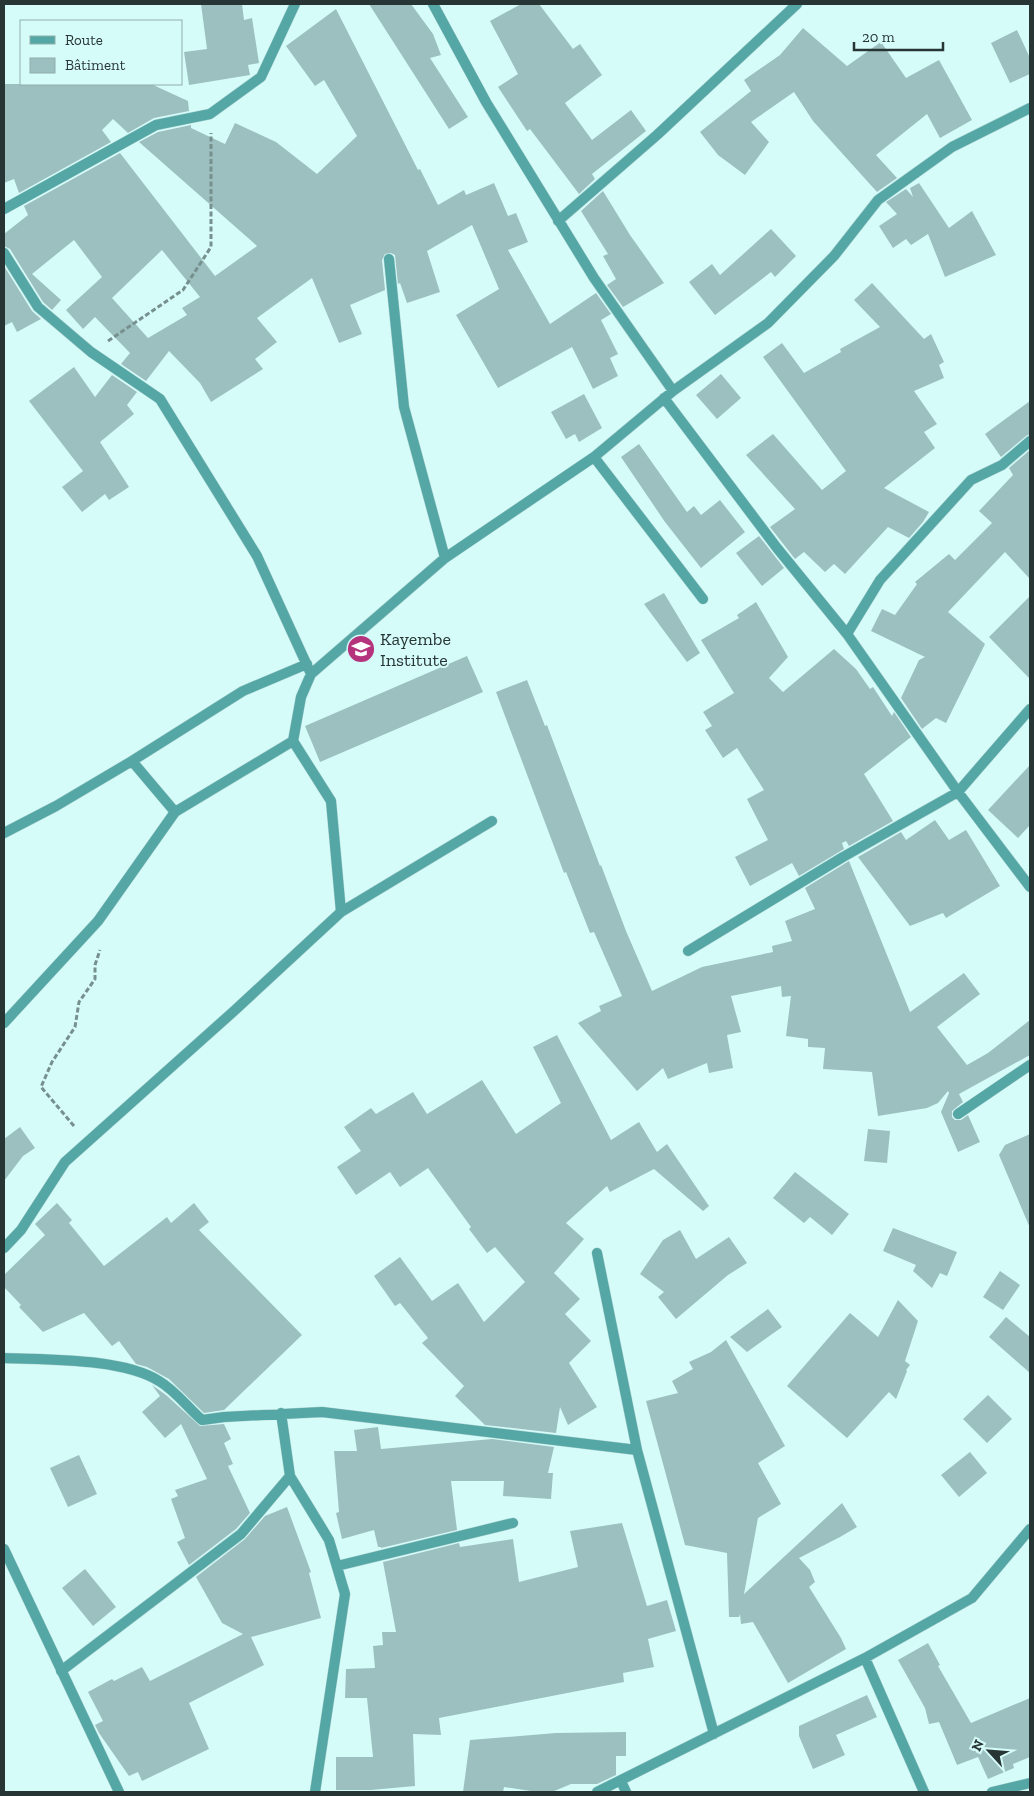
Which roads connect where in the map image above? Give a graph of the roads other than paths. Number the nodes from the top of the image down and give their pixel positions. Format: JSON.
{"nodes":[{"id":1,"x":294,"y":4,"type":"edge"},
{"id":2,"x":433,"y":4,"type":"edge"},
{"id":3,"x":797,"y":4,"type":"edge"},
{"id":4,"x":1030,"y":108,"type":"edge"},
{"id":5,"x":4,"y":209,"type":"edge"},
{"id":6,"x":558,"y":221,"type":"junction"},
{"id":7,"x":4,"y":253,"type":"edge"},
{"id":8,"x":389,"y":259,"type":"dead end"},
{"id":9,"x":673,"y":391,"type":"junction"},
{"id":10,"x":664,"y":398,"type":"junction"},
{"id":11,"x":1030,"y":441,"type":"edge"},
{"id":12,"x":594,"y":457,"type":"junction"},
{"id":13,"x":445,"y":558,"type":"junction"},
{"id":14,"x":703,"y":599,"type":"dead end"},
{"id":15,"x":846,"y":634,"type":"junction"},
{"id":16,"x":309,"y":669,"type":"junction"},
{"id":17,"x":1030,"y":710,"type":"edge"},
{"id":18,"x":293,"y":741,"type":"junction"},
{"id":19,"x":132,"y":761,"type":"junction"},
{"id":20,"x":958,"y":792,"type":"junction"},
{"id":21,"x":176,"y":812,"type":"junction"},
{"id":22,"x":492,"y":821,"type":"dead end"},
{"id":23,"x":4,"y":833,"type":"edge"},
{"id":24,"x":1030,"y":887,"type":"edge"},
{"id":25,"x":341,"y":912,"type":"junction"},
{"id":26,"x":688,"y":951,"type":"dead end"},
{"id":27,"x":4,"y":1023,"type":"edge"},
{"id":28,"x":1030,"y":1065,"type":"edge"},
{"id":29,"x":958,"y":1114,"type":"dead end"},
{"id":30,"x":4,"y":1248,"type":"edge"},
{"id":31,"x":596,"y":1253,"type":"dead end"},
{"id":32,"x":4,"y":1358,"type":"edge"},
{"id":33,"x":281,"y":1414,"type":"junction"},
{"id":34,"x":637,"y":1450,"type":"junction"},
{"id":35,"x":290,"y":1476,"type":"junction"},
{"id":36,"x":514,"y":1523,"type":"dead end"},
{"id":37,"x":1030,"y":1529,"type":"edge"},
{"id":38,"x":4,"y":1549,"type":"edge"},
{"id":39,"x":337,"y":1566,"type":"junction"},
{"id":40,"x":865,"y":1658,"type":"junction"},
{"id":41,"x":61,"y":1671,"type":"junction"},
{"id":42,"x":714,"y":1734,"type":"junction"},
{"id":43,"x":621,"y":1781,"type":"junction"},
{"id":44,"x":1030,"y":1783,"type":"edge"},
{"id":45,"x":119,"y":1792,"type":"edge"},
{"id":46,"x":315,"y":1792,"type":"edge"},
{"id":47,"x":597,"y":1792,"type":"edge"},
{"id":48,"x":626,"y":1792,"type":"edge"},
{"id":49,"x":924,"y":1792,"type":"edge"},
{"id":50,"x":992,"y":1792,"type":"edge"}],
"edges":[{"from":1,"to":5,"type":"street"},
{"from":2,"to":6,"type":"street"},
{"from":3,"to":6,"type":"street"},
{"from":4,"to":9,"type":"street"},
{"from":6,"to":9,"type":"street"},
{"from":7,"to":16,"type":"street"},
{"from":8,"to":13,"type":"street"},
{"from":9,"to":10,"type":"street"},
{"from":10,"to":12,"type":"street"},
{"from":10,"to":15,"type":"street"},
{"from":11,"to":15,"type":"street"},
{"from":12,"to":13,"type":"street"},
{"from":12,"to":14,"type":"street"},
{"from":13,"to":16,"type":"street"},
{"from":15,"to":20,"type":"street"},
{"from":16,"to":18,"type":"street"},
{"from":16,"to":19,"type":"street"},
{"from":17,"to":20,"type":"street"},
{"from":18,"to":21,"type":"street"},
{"from":18,"to":25,"type":"street"},
{"from":19,"to":21,"type":"street"},
{"from":19,"to":23,"type":"street"},
{"from":20,"to":24,"type":"street"},
{"from":20,"to":26,"type":"street"},
{"from":21,"to":27,"type":"street"},
{"from":22,"to":25,"type":"street"},
{"from":25,"to":30,"type":"street"},
{"from":28,"to":29,"type":"street"},
{"from":31,"to":34,"type":"street"},
{"from":32,"to":33,"type":"street"},
{"from":33,"to":34,"type":"street"},
{"from":33,"to":35,"type":"street"},
{"from":34,"to":42,"type":"street"},
{"from":35,"to":39,"type":"street"},
{"from":35,"to":41,"type":"street"},
{"from":36,"to":39,"type":"street"},
{"from":37,"to":40,"type":"street"},
{"from":38,"to":41,"type":"street"},
{"from":39,"to":46,"type":"street"},
{"from":40,"to":42,"type":"street"},
{"from":40,"to":49,"type":"street"},
{"from":41,"to":45,"type":"street"},
{"from":42,"to":43,"type":"street"},
{"from":43,"to":47,"type":"street"},
{"from":43,"to":48,"type":"street"},
{"from":44,"to":50,"type":"street"}]}
